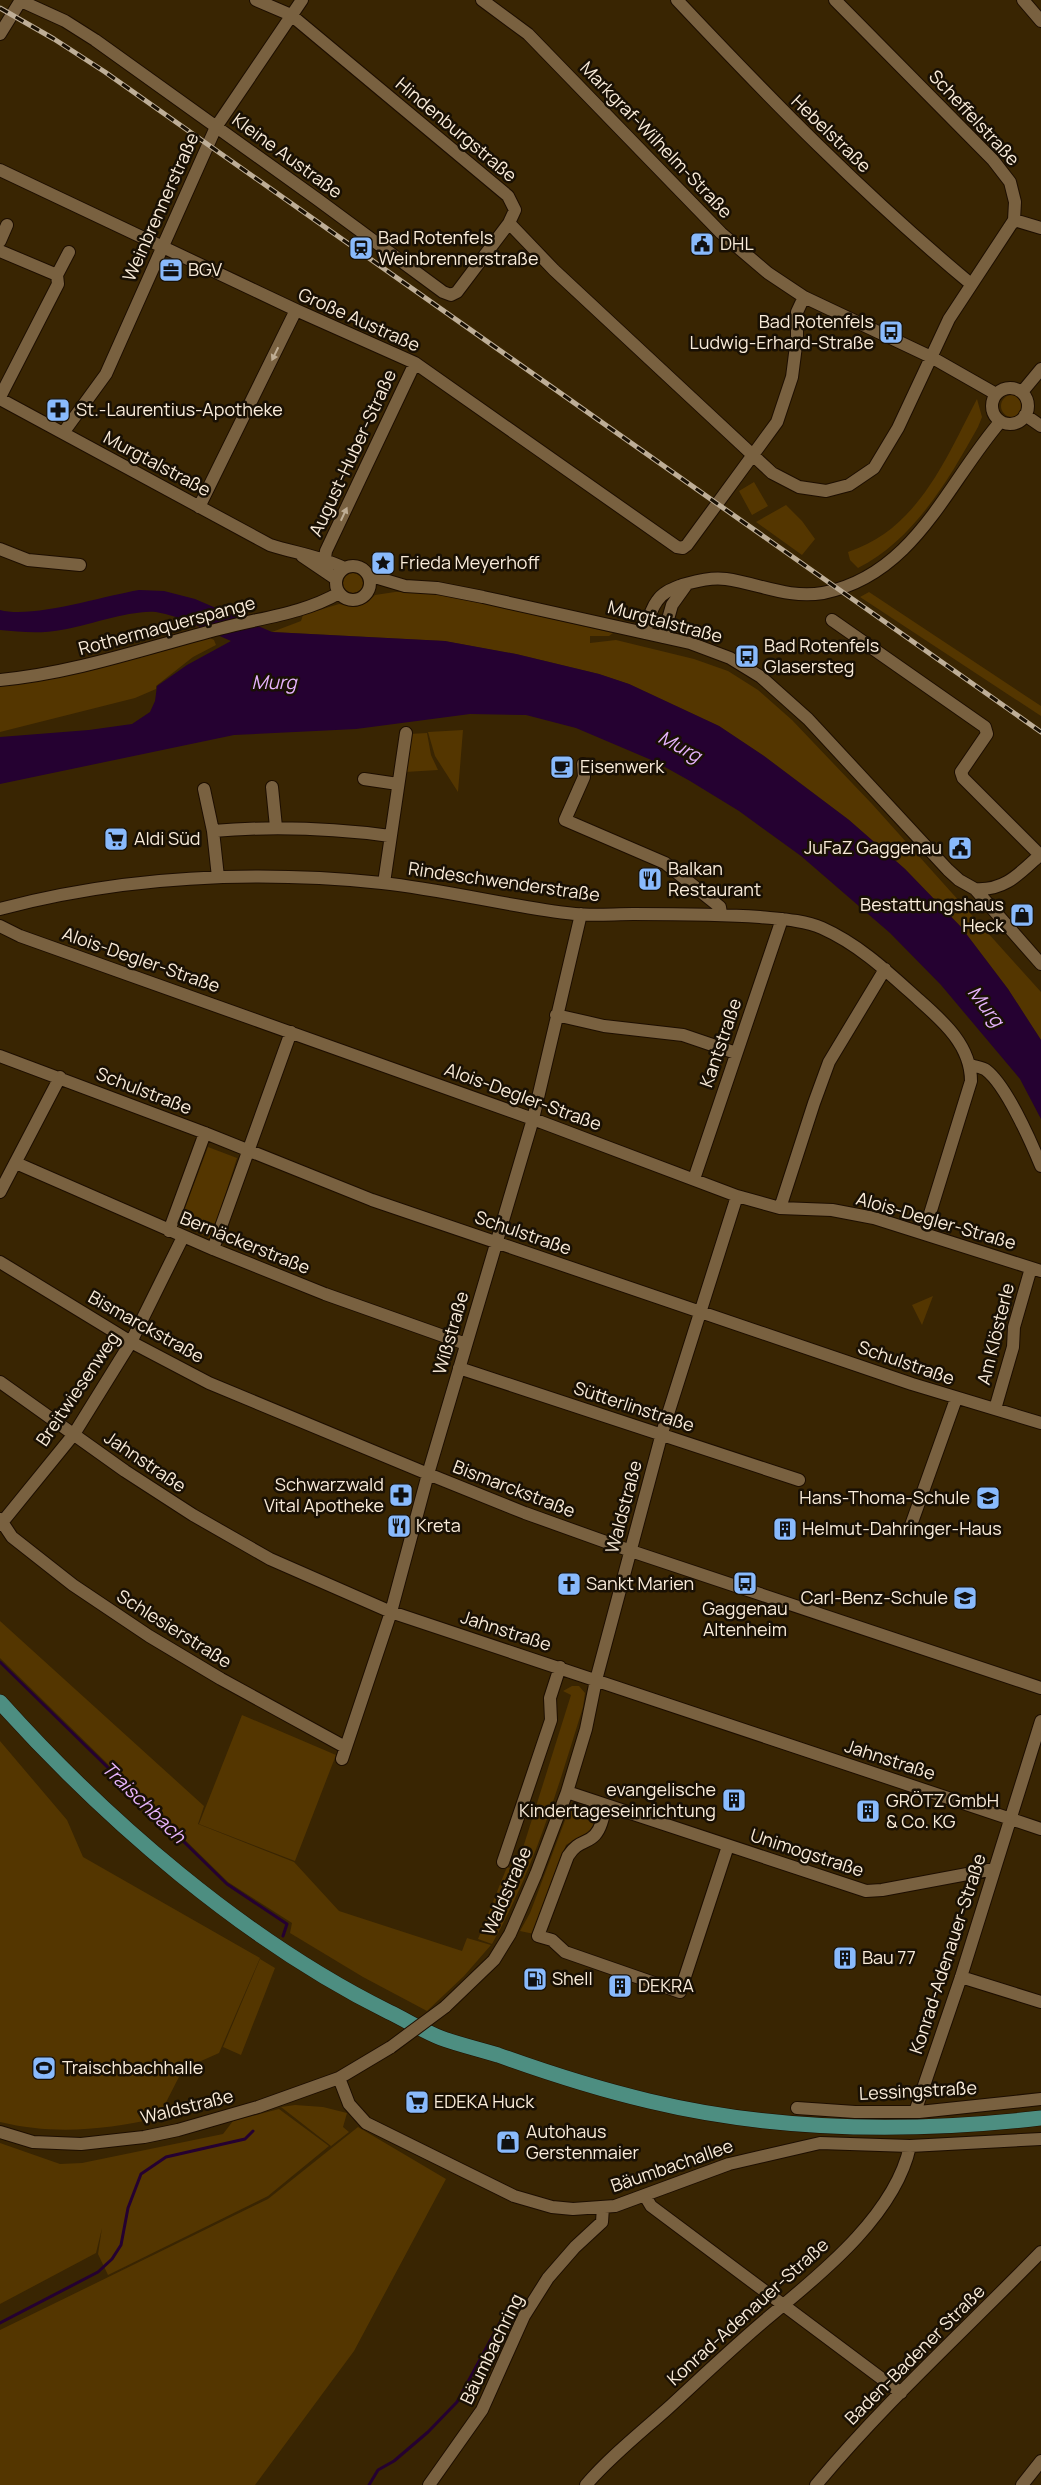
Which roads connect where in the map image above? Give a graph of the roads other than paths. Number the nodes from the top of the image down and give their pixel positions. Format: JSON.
{"nodes":[{"id":1,"x":21,"y":0,"type":"edge"},
{"id":2,"x":256,"y":0,"type":"edge"},
{"id":3,"x":302,"y":0,"type":"edge"},
{"id":4,"x":482,"y":0,"type":"edge"},
{"id":5,"x":677,"y":0,"type":"edge"},
{"id":6,"x":835,"y":0,"type":"edge"},
{"id":7,"x":1022,"y":0,"type":"edge"},
{"id":8,"x":291,"y":15,"type":"junction"},
{"id":9,"x":1041,"y":21,"type":"edge"},
{"id":10,"x":0,"y":34,"type":"edge"},
{"id":11,"x":216,"y":126,"type":"junction"},
{"id":12,"x":0,"y":170,"type":"edge"},
{"id":13,"x":1014,"y":220,"type":"junction"},
{"id":14,"x":509,"y":223,"type":"junction"},
{"id":15,"x":7,"y":225,"type":"dead end"},
{"id":16,"x":1041,"y":228,"type":"edge"},
{"id":17,"x":0,"y":241,"type":"edge"},
{"id":18,"x":161,"y":246,"type":"junction"},
{"id":19,"x":69,"y":252,"type":"dead end"},
{"id":20,"x":2,"y":256,"type":"edge"},
{"id":21,"x":57,"y":275,"type":"junction"},
{"id":22,"x":971,"y":284,"type":"junction"},
{"id":23,"x":804,"y":297,"type":"junction"},
{"id":24,"x":296,"y":310,"type":"junction"},
{"id":25,"x":931,"y":357,"type":"junction"},
{"id":26,"x":415,"y":363,"type":"junction"},
{"id":27,"x":1041,"y":369,"type":"edge"},
{"id":28,"x":1022,"y":392,"type":"junction"},
{"id":29,"x":996,"y":394,"type":"junction"},
{"id":30,"x":0,"y":398,"type":"edge"},
{"id":31,"x":1025,"y":415,"type":"junction"},
{"id":32,"x":1000,"y":422,"type":"junction"},
{"id":33,"x":1041,"y":426,"type":"edge"},
{"id":34,"x":63,"y":434,"type":"junction"},
{"id":35,"x":752,"y":455,"type":"junction"},
{"id":36,"x":199,"y":507,"type":"junction"},
{"id":37,"x":0,"y":550,"type":"edge"},
{"id":38,"x":300,"y":555,"type":"junction"},
{"id":39,"x":325,"y":558,"type":"junction"},
{"id":40,"x":80,"y":565,"type":"dead end"},
{"id":41,"x":344,"y":568,"type":"junction"},
{"id":42,"x":368,"y":575,"type":"junction"},
{"id":43,"x":336,"y":579,"type":"junction"},
{"id":44,"x":687,"y":584,"type":"junction"},
{"id":45,"x":405,"y":586,"type":"junction"},
{"id":46,"x":368,"y":590,"type":"junction"},
{"id":47,"x":339,"y":593,"type":"junction"},
{"id":48,"x":832,"y":620,"type":"dead end"},
{"id":49,"x":645,"y":633,"type":"junction"},
{"id":50,"x":663,"y":637,"type":"junction"},
{"id":51,"x":0,"y":680,"type":"edge"},
{"id":52,"x":406,"y":733,"type":"dead end"},
{"id":53,"x":583,"y":764,"type":"dead end"},
{"id":54,"x":364,"y":779,"type":"dead end"},
{"id":55,"x":398,"y":784,"type":"junction"},
{"id":56,"x":272,"y":787,"type":"dead end"},
{"id":57,"x":204,"y":789,"type":"dead end"},
{"id":58,"x":276,"y":828,"type":"junction"},
{"id":59,"x":213,"y":831,"type":"junction"},
{"id":60,"x":390,"y":836,"type":"junction"},
{"id":61,"x":1040,"y":855,"type":"edge"},
{"id":62,"x":218,"y":877,"type":"junction"},
{"id":63,"x":384,"y":883,"type":"junction"},
{"id":64,"x":976,"y":889,"type":"junction"},
{"id":65,"x":0,"y":909,"type":"edge"},
{"id":66,"x":580,"y":914,"type":"junction"},
{"id":67,"x":721,"y":914,"type":"junction"},
{"id":68,"x":782,"y":919,"type":"junction"},
{"id":69,"x":0,"y":926,"type":"edge"},
{"id":70,"x":1041,"y":964,"type":"edge"},
{"id":71,"x":885,"y":969,"type":"junction"},
{"id":72,"x":556,"y":1016,"type":"junction"},
{"id":73,"x":291,"y":1032,"type":"junction"},
{"id":74,"x":736,"y":1053,"type":"junction"},
{"id":75,"x":0,"y":1056,"type":"edge"},
{"id":76,"x":971,"y":1066,"type":"junction"},
{"id":77,"x":60,"y":1077,"type":"junction"},
{"id":78,"x":533,"y":1119,"type":"junction"},
{"id":79,"x":205,"y":1133,"type":"junction"},
{"id":80,"x":249,"y":1150,"type":"junction"},
{"id":81,"x":16,"y":1163,"type":"junction"},
{"id":82,"x":1041,"y":1166,"type":"edge"},
{"id":83,"x":694,"y":1179,"type":"junction"},
{"id":84,"x":0,"y":1192,"type":"edge"},
{"id":85,"x":737,"y":1196,"type":"junction"},
{"id":86,"x":780,"y":1208,"type":"junction"},
{"id":87,"x":169,"y":1231,"type":"junction"},
{"id":88,"x":924,"y":1233,"type":"junction"},
{"id":89,"x":182,"y":1237,"type":"junction"},
{"id":90,"x":496,"y":1242,"type":"junction"},
{"id":91,"x":213,"y":1249,"type":"junction"},
{"id":92,"x":0,"y":1262,"type":"edge"},
{"id":93,"x":1036,"y":1269,"type":"edge"},
{"id":94,"x":699,"y":1312,"type":"junction"},
{"id":95,"x":131,"y":1342,"type":"junction"},
{"id":96,"x":466,"y":1344,"type":"junction"},
{"id":97,"x":459,"y":1368,"type":"junction"},
{"id":98,"x":0,"y":1382,"type":"edge"},
{"id":99,"x":956,"y":1399,"type":"junction"},
{"id":100,"x":995,"y":1409,"type":"junction"},
{"id":101,"x":1041,"y":1423,"type":"edge"},
{"id":102,"x":662,"y":1433,"type":"junction"},
{"id":103,"x":74,"y":1434,"type":"junction"},
{"id":104,"x":428,"y":1474,"type":"junction"},
{"id":105,"x":799,"y":1480,"type":"dead end"},
{"id":106,"x":1,"y":1522,"type":"edge"},
{"id":107,"x":910,"y":1525,"type":"dead end"},
{"id":108,"x":631,"y":1551,"type":"junction"},
{"id":109,"x":391,"y":1612,"type":"junction"},
{"id":110,"x":560,"y":1667,"type":"junction"},
{"id":111,"x":596,"y":1680,"type":"junction"},
{"id":112,"x":1041,"y":1688,"type":"edge"},
{"id":113,"x":0,"y":1702,"type":"edge"},
{"id":114,"x":1041,"y":1721,"type":"edge"},
{"id":115,"x":344,"y":1753,"type":"joint"},
{"id":116,"x":566,"y":1792,"type":"junction"},
{"id":117,"x":605,"y":1805,"type":"junction"},
{"id":118,"x":1010,"y":1818,"type":"junction"},
{"id":119,"x":1041,"y":1829,"type":"edge"},
{"id":120,"x":728,"y":1846,"type":"junction"},
{"id":121,"x":503,"y":1862,"type":"dead end"},
{"id":122,"x":994,"y":1869,"type":"junction"},
{"id":123,"x":961,"y":1978,"type":"junction"},
{"id":124,"x":1041,"y":2002,"type":"edge"},
{"id":125,"x":338,"y":2078,"type":"junction"},
{"id":126,"x":1041,"y":2099,"type":"edge"},
{"id":127,"x":797,"y":2108,"type":"dead end"},
{"id":128,"x":915,"y":2112,"type":"junction"},
{"id":129,"x":1041,"y":2118,"type":"edge"},
{"id":130,"x":0,"y":2132,"type":"edge"},
{"id":131,"x":1041,"y":2139,"type":"edge"},
{"id":132,"x":910,"y":2146,"type":"junction"},
{"id":133,"x":644,"y":2196,"type":"junction"},
{"id":134,"x":603,"y":2207,"type":"junction"},
{"id":135,"x":1041,"y":2252,"type":"edge"},
{"id":136,"x":784,"y":2305,"type":"junction"},
{"id":137,"x":901,"y":2393,"type":"junction"},
{"id":138,"x":1041,"y":2462,"type":"edge"},
{"id":139,"x":429,"y":2485,"type":"edge"},
{"id":140,"x":586,"y":2485,"type":"edge"},
{"id":141,"x":816,"y":2485,"type":"edge"},
{"id":142,"x":1022,"y":2485,"type":"edge"}],
"edges":[{"from":1,"to":10,"type":"street"},
{"from":1,"to":11,"type":"street","name":"Kleine Austraße"},
{"from":2,"to":8,"type":"street","name":"Hindenburgstraße"},
{"from":3,"to":8,"type":"street","name":"Weinbrennerstraße"},
{"from":4,"to":23,"type":"street","name":"Markgraf-Wilhelm-Straße"},
{"from":5,"to":22,"type":"street","name":"Hebelstraße"},
{"from":6,"to":13,"type":"street","name":"Scheffelstraße"},
{"from":7,"to":9,"type":"street"},
{"from":8,"to":11,"type":"street","name":"Weinbrennerstraße"},
{"from":8,"to":14,"type":"street","name":"Hindenburgstraße"},
{"from":11,"to":14,"type":"street","name":"Kleine Austraße"},
{"from":11,"to":18,"type":"street","name":"Weinbrennerstraße"},
{"from":12,"to":18,"type":"street","name":"Große Austraße"},
{"from":13,"to":16,"type":"street"},
{"from":13,"to":22,"type":"street"},
{"from":14,"to":35,"type":"street"},
{"from":15,"to":17,"type":"street"},
{"from":18,"to":24,"type":"street","name":"Große Austraße"},
{"from":18,"to":34,"type":"street","name":"Weinbrennerstraße"},
{"from":19,"to":21,"type":"street"},
{"from":20,"to":21,"type":"street"},
{"from":21,"to":30,"type":"street"},
{"from":22,"to":25,"type":"street"},
{"from":23,"to":25,"type":"street","name":"Markgraf-Wilhelm-Straße"},
{"from":23,"to":35,"type":"street"},
{"from":24,"to":26,"type":"street","name":"Große Austraße"},
{"from":24,"to":36,"type":"street","one_way":true},
{"from":25,"to":29,"type":"street","name":"Markgraf-Wilhelm-Straße"},
{"from":25,"to":35,"type":"street"},
{"from":26,"to":35,"type":"street","name":"Große Austraße"},
{"from":39,"to":26,"type":"street","name":"August-Huber-Straße","one_way":true},
{"from":27,"to":28,"type":"street"},
{"from":28,"to":29,"type":"street"},
{"from":28,"to":31,"type":"street"},
{"from":29,"to":32,"type":"street"},
{"from":30,"to":34,"type":"street","name":"Murgtalstraße"},
{"from":31,"to":32,"type":"street"},
{"from":31,"to":33,"type":"street"},
{"from":32,"to":44,"type":"street"},
{"from":34,"to":36,"type":"street","name":"Murgtalstraße"},
{"from":36,"to":38,"type":"street","name":"Murgtalstraße"},
{"from":37,"to":40,"type":"street"},
{"from":38,"to":39,"type":"street","name":"Murgtalstraße"},
{"from":38,"to":43,"type":"street","name":"Murgtalstraße"},
{"from":39,"to":41,"type":"street","name":"Murgtalstraße"},
{"from":41,"to":42,"type":"street","name":"Murgtalstraße"},
{"from":41,"to":43,"type":"street"},
{"from":42,"to":45,"type":"street","name":"Murgtalstraße"},
{"from":42,"to":46,"type":"street"},
{"from":43,"to":47,"type":"street"},
{"from":44,"to":49,"type":"street"},
{"from":44,"to":50,"type":"street"},
{"from":45,"to":46,"type":"street","name":"Murgtalstraße"},
{"from":45,"to":49,"type":"street","name":"Murgtalstraße"},
{"from":46,"to":47,"type":"street","name":"Murgtalstraße"},
{"from":47,"to":51,"type":"street","name":"Rothermaquerspange"},
{"from":48,"to":61,"type":"street"},
{"from":49,"to":50,"type":"street","name":"Murgtalstraße"},
{"from":50,"to":64,"type":"street","name":"Murgtalstraße"},
{"from":52,"to":55,"type":"street"},
{"from":53,"to":67,"type":"street"},
{"from":54,"to":55,"type":"street"},
{"from":55,"to":60,"type":"street"},
{"from":56,"to":58,"type":"street"},
{"from":57,"to":59,"type":"street"},
{"from":58,"to":59,"type":"street"},
{"from":58,"to":60,"type":"street"},
{"from":59,"to":62,"type":"street"},
{"from":60,"to":63,"type":"street"},
{"from":61,"to":64,"type":"street"},
{"from":62,"to":63,"type":"street","name":"Rindeschwenderstraße"},
{"from":62,"to":65,"type":"street","name":"Rindeschwenderstraße"},
{"from":63,"to":66,"type":"street","name":"Rindeschwenderstraße"},
{"from":64,"to":70,"type":"street","name":"Murgtalstraße"},
{"from":66,"to":67,"type":"street","name":"Rindeschwenderstraße"},
{"from":66,"to":72,"type":"street","name":"Wißstraße"},
{"from":67,"to":68,"type":"street","name":"Rindeschwenderstraße"},
{"from":68,"to":71,"type":"street","name":"Rindeschwenderstraße"},
{"from":68,"to":74,"type":"street","name":"Kantstraße"},
{"from":69,"to":73,"type":"street","name":"Alois-Degler-Straße"},
{"from":71,"to":76,"type":"street","name":"Rindeschwenderstraße"},
{"from":71,"to":86,"type":"street"},
{"from":72,"to":74,"type":"street"},
{"from":72,"to":78,"type":"street","name":"Wißstraße"},
{"from":73,"to":78,"type":"street","name":"Alois-Degler-Straße"},
{"from":73,"to":80,"type":"street"},
{"from":74,"to":83,"type":"street","name":"Kantstraße"},
{"from":75,"to":77,"type":"street","name":"Schulstraße"},
{"from":76,"to":82,"type":"street"},
{"from":76,"to":88,"type":"street"},
{"from":77,"to":79,"type":"street","name":"Schulstraße"},
{"from":77,"to":81,"type":"street"},
{"from":78,"to":83,"type":"street","name":"Alois-Degler-Straße"},
{"from":78,"to":90,"type":"street","name":"Wißstraße"},
{"from":79,"to":80,"type":"street","name":"Schulstraße"},
{"from":79,"to":87,"type":"street"},
{"from":80,"to":90,"type":"street","name":"Schulstraße"},
{"from":80,"to":91,"type":"street"},
{"from":81,"to":84,"type":"street"},
{"from":81,"to":87,"type":"street","name":"Bernäckerstraße"},
{"from":83,"to":85,"type":"street","name":"Alois-Degler-Straße"},
{"from":85,"to":86,"type":"street","name":"Alois-Degler-Straße"},
{"from":85,"to":94,"type":"street","name":"Waldstraße"},
{"from":86,"to":88,"type":"street","name":"Alois-Degler-Straße"},
{"from":87,"to":89,"type":"street","name":"Bernäckerstraße"},
{"from":88,"to":93,"type":"street","name":"Alois-Degler-Straße"},
{"from":89,"to":91,"type":"street","name":"Bernäckerstraße"},
{"from":89,"to":95,"type":"street","name":"Breitwiesenweg"},
{"from":90,"to":94,"type":"street","name":"Schulstraße"},
{"from":90,"to":96,"type":"street","name":"Wißstraße"},
{"from":91,"to":96,"type":"street","name":"Bernäckerstraße"},
{"from":92,"to":95,"type":"street","name":"Bismarckstraße"},
{"from":93,"to":100,"type":"street","name":"Am Klösterle"},
{"from":94,"to":99,"type":"street","name":"Schulstraße"},
{"from":94,"to":102,"type":"street","name":"Waldstraße"},
{"from":95,"to":103,"type":"street","name":"Breitwiesenweg"},
{"from":95,"to":104,"type":"street","name":"Bismarckstraße"},
{"from":96,"to":97,"type":"street","name":"Wißstraße"},
{"from":97,"to":102,"type":"street","name":"Sütterlinstraße"},
{"from":97,"to":104,"type":"street","name":"Wißstraße"},
{"from":98,"to":103,"type":"street","name":"Jahnstraße"},
{"from":99,"to":100,"type":"street","name":"Schulstraße"},
{"from":99,"to":107,"type":"street"},
{"from":100,"to":101,"type":"street","name":"Schulstraße"},
{"from":102,"to":105,"type":"street","name":"Sütterlinstraße"},
{"from":102,"to":108,"type":"street","name":"Waldstraße"},
{"from":103,"to":106,"type":"street","name":"Breitwiesenweg"},
{"from":103,"to":109,"type":"street","name":"Jahnstraße"},
{"from":104,"to":108,"type":"street","name":"Bismarckstraße"},
{"from":104,"to":109,"type":"street","name":"Wißstraße"},
{"from":106,"to":115,"type":"street","name":"Schlesierstraße"},
{"from":108,"to":111,"type":"street","name":"Waldstraße"},
{"from":108,"to":112,"type":"street","name":"Bismarckstraße"},
{"from":109,"to":110,"type":"street","name":"Jahnstraße"},
{"from":109,"to":115,"type":"street","name":"Wißstraße"},
{"from":110,"to":111,"type":"street","name":"Jahnstraße"},
{"from":110,"to":121,"type":"street"},
{"from":111,"to":116,"type":"street","name":"Waldstraße"},
{"from":111,"to":118,"type":"street","name":"Jahnstraße"},
{"from":113,"to":129,"type":"main road"},
{"from":114,"to":118,"type":"street","name":"Konrad-Adenauer-Straße"},
{"from":116,"to":117,"type":"street","name":"Unimogstraße"},
{"from":116,"to":125,"type":"street","name":"Waldstraße","bridge":true},
{"from":117,"to":120,"type":"street","name":"Unimogstraße"},
{"from":117,"to":120,"type":"street","name":"Unimogstraße"},
{"from":118,"to":119,"type":"street","name":"Jahnstraße"},
{"from":118,"to":122,"type":"street","name":"Konrad-Adenauer-Straße"},
{"from":120,"to":122,"type":"street","name":"Unimogstraße"},
{"from":122,"to":123,"type":"street","name":"Konrad-Adenauer-Straße"},
{"from":123,"to":124,"type":"street"},
{"from":123,"to":128,"type":"street","name":"Konrad-Adenauer-Straße"},
{"from":125,"to":130,"type":"street","name":"Waldstraße"},
{"from":125,"to":134,"type":"street","name":"Bäumbachallee"},
{"from":126,"to":128,"type":"street","name":"Lessingstraße"},
{"from":127,"to":128,"type":"street","name":"Lessingstraße"},
{"from":131,"to":132,"type":"street"},
{"from":132,"to":133,"type":"street","name":"Bäumbachallee"},
{"from":132,"to":136,"type":"street","name":"Konrad-Adenauer-Straße"},
{"from":133,"to":134,"type":"street","name":"Bäumbachallee"},
{"from":133,"to":136,"type":"street"},
{"from":134,"to":139,"type":"street","name":"Bäumbachring"},
{"from":135,"to":137,"type":"street","name":"Baden-Badener Straße"},
{"from":136,"to":137,"type":"street"},
{"from":136,"to":140,"type":"street","name":"Konrad-Adenauer-Straße"},
{"from":137,"to":141,"type":"street","name":"Baden-Badener Straße"},
{"from":138,"to":142,"type":"street"}]}
